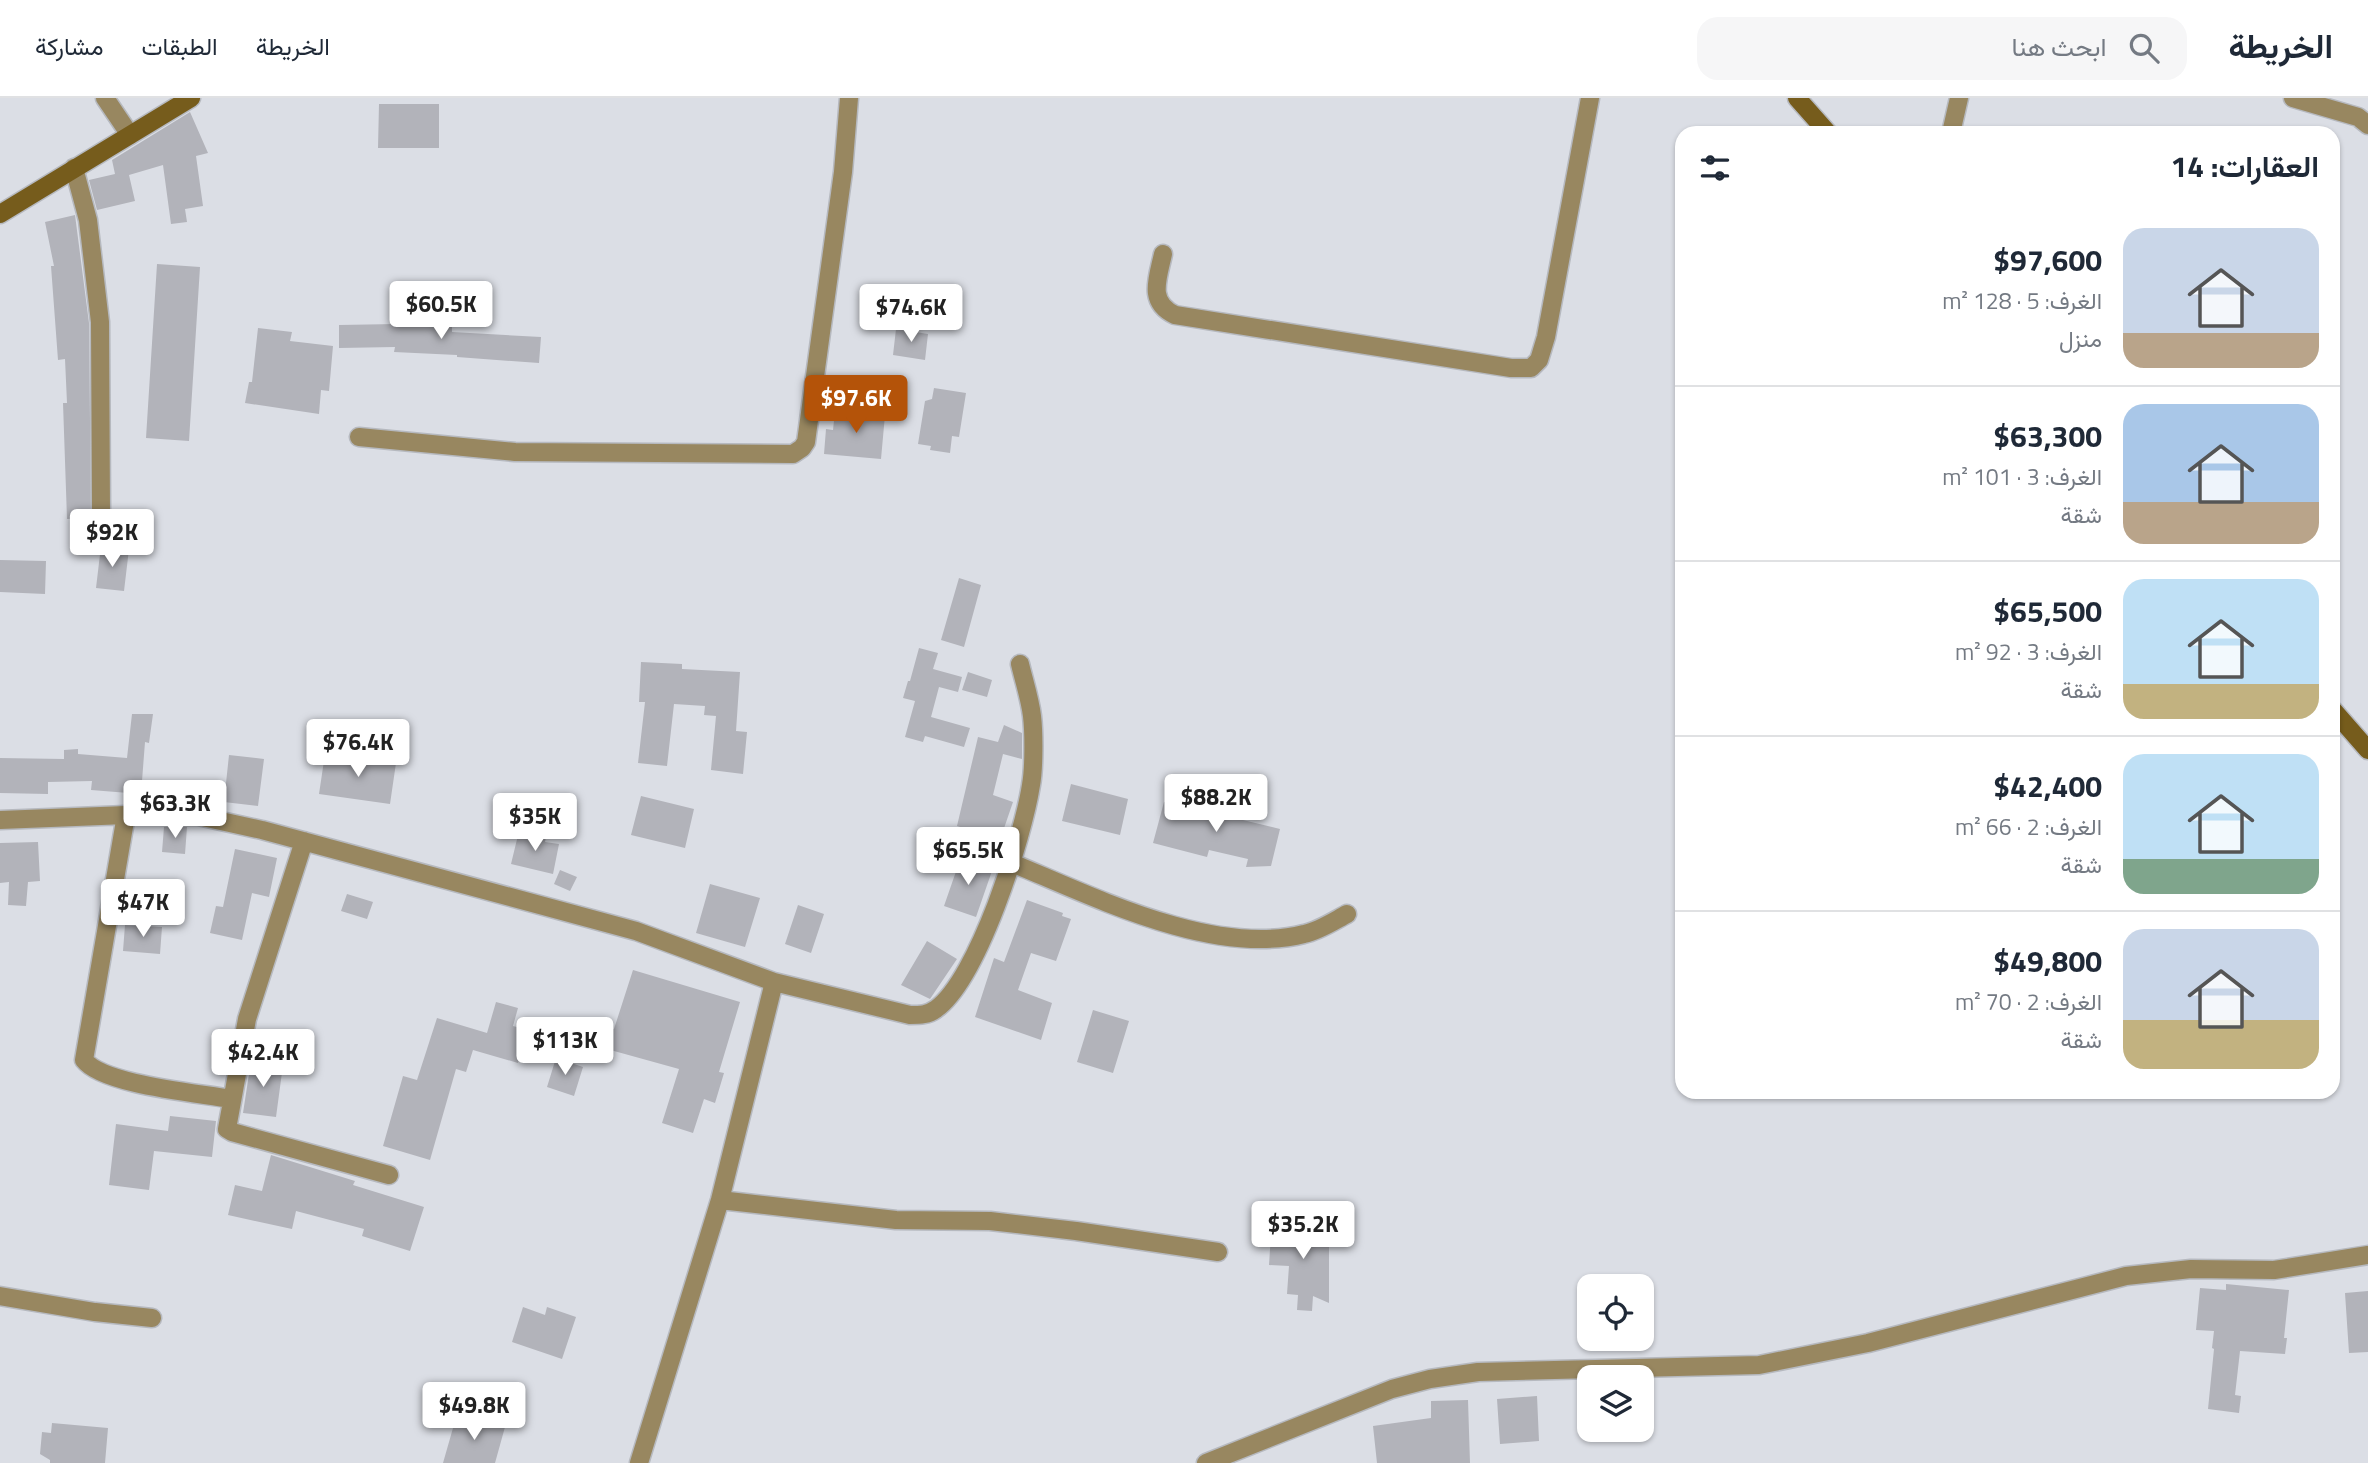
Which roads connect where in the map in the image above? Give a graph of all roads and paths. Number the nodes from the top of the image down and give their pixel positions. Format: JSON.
{"nodes":[{"id":1,"x":105,"y":98,"type":"edge"},
{"id":2,"x":191,"y":98,"type":"edge"},
{"id":3,"x":849,"y":98,"type":"edge"},
{"id":4,"x":1590,"y":98,"type":"edge"},
{"id":5,"x":1797,"y":98,"type":"edge"},
{"id":6,"x":1959,"y":98,"type":"edge"},
{"id":7,"x":2293,"y":98,"type":"edge"},
{"id":8,"x":2368,"y":125,"type":"edge"},
{"id":9,"x":1822,"y":126,"type":"edge"},
{"id":10,"x":1953,"y":126,"type":"edge"},
{"id":11,"x":130,"y":135,"type":"junction"},
{"id":12,"x":74,"y":168,"type":"junction"},
{"id":13,"x":0,"y":214,"type":"edge"},
{"id":14,"x":1163,"y":254,"type":"dead end"},
{"id":15,"x":359,"y":437,"type":"dead end"},
{"id":16,"x":101,"y":512,"type":"dead end"},
{"id":17,"x":1020,"y":664,"type":"dead end"},
{"id":18,"x":2340,"y":718,"type":"edge"},
{"id":19,"x":2368,"y":750,"type":"edge"},
{"id":20,"x":126,"y":815,"type":"junction"},
{"id":21,"x":0,"y":820,"type":"edge"},
{"id":22,"x":304,"y":841,"type":"junction"},
{"id":23,"x":1012,"y":863,"type":"junction"},
{"id":24,"x":1347,"y":914,"type":"dead end"},
{"id":25,"x":775,"y":982,"type":"junction"},
{"id":26,"x":232,"y":1099,"type":"junction"},
{"id":27,"x":389,"y":1175,"type":"dead end"},
{"id":28,"x":720,"y":1200,"type":"junction"},
{"id":29,"x":1218,"y":1252,"type":"dead end"},
{"id":30,"x":2368,"y":1255,"type":"edge"},
{"id":31,"x":0,"y":1296,"type":"edge"},
{"id":32,"x":152,"y":1318,"type":"dead end"},
{"id":33,"x":639,"y":1463,"type":"edge"},
{"id":34,"x":1206,"y":1463,"type":"edge"}],
"edges":[{"from":1,"to":11,"type":"street"},
{"from":2,"to":11,"type":"main road"},
{"from":3,"to":15,"type":"street"},
{"from":4,"to":14,"type":"street"},
{"from":5,"to":9,"type":"main road"},
{"from":6,"to":10,"type":"street"},
{"from":7,"to":8,"type":"street"},
{"from":11,"to":12,"type":"main road"},
{"from":12,"to":13,"type":"main road"},
{"from":12,"to":16,"type":"street"},
{"from":17,"to":23,"type":"street"},
{"from":18,"to":19,"type":"main road"},
{"from":20,"to":21,"type":"street"},
{"from":20,"to":22,"type":"street"},
{"from":20,"to":26,"type":"street"},
{"from":22,"to":25,"type":"street"},
{"from":22,"to":26,"type":"street"},
{"from":23,"to":24,"type":"street"},
{"from":23,"to":25,"type":"street"},
{"from":25,"to":28,"type":"street"},
{"from":26,"to":27,"type":"street"},
{"from":28,"to":29,"type":"street"},
{"from":28,"to":33,"type":"street"},
{"from":30,"to":34,"type":"street"},
{"from":31,"to":32,"type":"street"}]}
